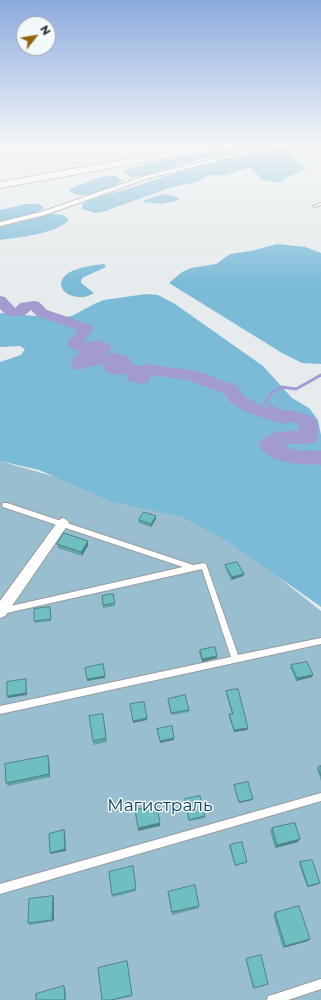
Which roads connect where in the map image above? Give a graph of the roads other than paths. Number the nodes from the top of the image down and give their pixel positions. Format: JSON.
{"nodes":[{"id":1,"x":105,"y":192,"type":"edge"},
{"id":2,"x":321,"y":204,"type":"edge"},
{"id":3,"x":315,"y":206,"type":"dead end"},
{"id":4,"x":0,"y":224,"type":"edge"},
{"id":5,"x":5,"y":505,"type":"dead end"},
{"id":6,"x":63,"y":523,"type":"junction"},
{"id":7,"x":193,"y":568,"type":"junction"},
{"id":8,"x":0,"y":612,"type":"edge"},
{"id":9,"x":321,"y":641,"type":"edge"},
{"id":10,"x":236,"y":659,"type":"junction"},
{"id":11,"x":0,"y":710,"type":"edge"},
{"id":12,"x":321,"y":797,"type":"edge"},
{"id":13,"x":0,"y":889,"type":"edge"},
{"id":14,"x":321,"y":984,"type":"edge"},
{"id":15,"x":272,"y":1000,"type":"edge"}],
"edges":[{"from":1,"to":4,"type":"street"},
{"from":2,"to":3,"type":"lane"},
{"from":5,"to":6,"type":"lane"},
{"from":6,"to":7,"type":"lane"},
{"from":6,"to":8,"type":"street"},
{"from":7,"to":8,"type":"lane"},
{"from":7,"to":10,"type":"lane"},
{"from":9,"to":10,"type":"lane"},
{"from":10,"to":11,"type":"lane"},
{"from":12,"to":13,"type":"lane"},
{"from":14,"to":15,"type":"lane"}]}
